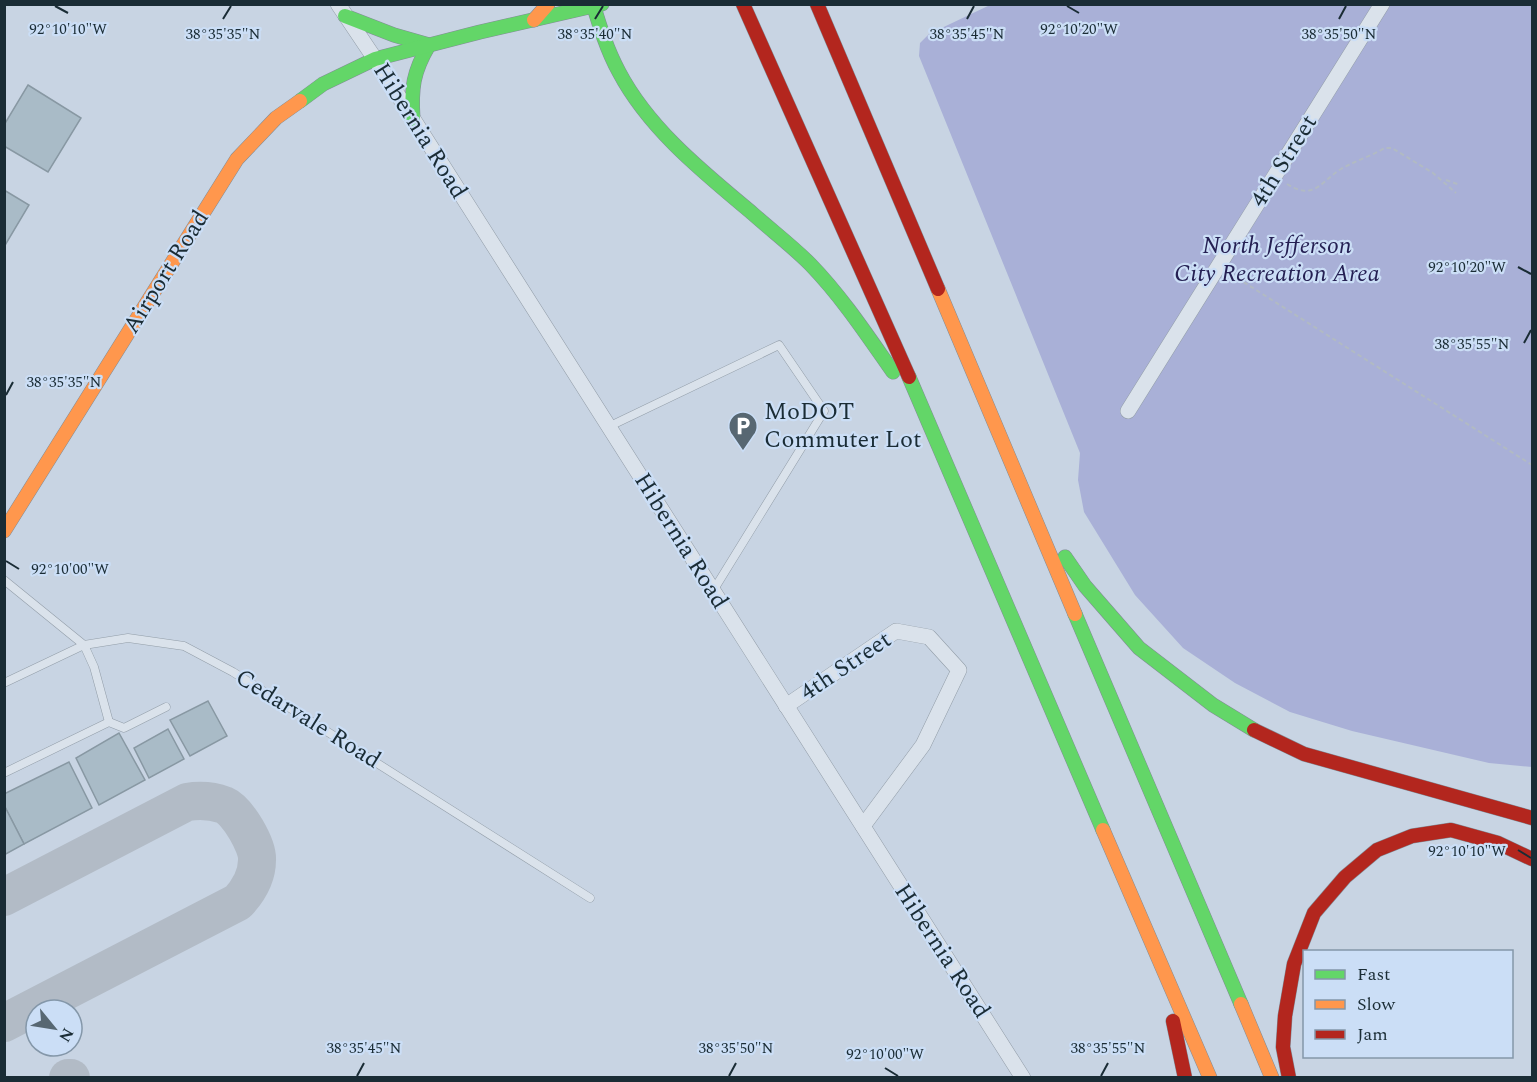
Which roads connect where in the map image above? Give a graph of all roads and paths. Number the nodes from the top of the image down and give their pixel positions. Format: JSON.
{"nodes":[{"id":1,"x":548,"y":4,"type":"edge"},
{"id":2,"x":742,"y":4,"type":"edge"},
{"id":3,"x":817,"y":4,"type":"edge"},
{"id":4,"x":1382,"y":4,"type":"edge"},
{"id":5,"x":596,"y":5,"type":"edge"},
{"id":6,"x":341,"y":10,"type":"edge"},
{"id":7,"x":534,"y":20,"type":"junction"},
{"id":8,"x":429,"y":45,"type":"junction"},
{"id":9,"x":375,"y":60,"type":"junction"},
{"id":10,"x":412,"y":119,"type":"junction"},
{"id":11,"x":1274,"y":176,"type":"junction"},
{"id":12,"x":1443,"y":180,"type":"junction"},
{"id":13,"x":1460,"y":185,"type":"dead end"},
{"id":14,"x":1456,"y":193,"type":"dead end"},
{"id":15,"x":1218,"y":266,"type":"junction"},
{"id":16,"x":1128,"y":411,"type":"dead end"},
{"id":17,"x":609,"y":427,"type":"junction"},
{"id":18,"x":932,"y":430,"type":"junction"},
{"id":19,"x":1533,"y":465,"type":"edge"},
{"id":20,"x":1031,"y":507,"type":"junction"},
{"id":21,"x":10,"y":512,"type":"edge"},
{"id":22,"x":4,"y":531,"type":"edge"},
{"id":23,"x":4,"y":580,"type":"edge"},
{"id":24,"x":712,"y":591,"type":"junction"},
{"id":25,"x":84,"y":645,"type":"junction"},
{"id":26,"x":4,"y":683,"type":"edge"},
{"id":27,"x":786,"y":706,"type":"junction"},
{"id":28,"x":166,"y":707,"type":"dead end"},
{"id":29,"x":109,"y":722,"type":"junction"},
{"id":30,"x":4,"y":773,"type":"edge"},
{"id":31,"x":1533,"y":818,"type":"edge"},
{"id":32,"x":863,"y":826,"type":"junction"},
{"id":33,"x":1533,"y":860,"type":"edge"},
{"id":34,"x":590,"y":898,"type":"dead end"},
{"id":35,"x":1160,"y":958,"type":"junction"},
{"id":36,"x":1023,"y":1077,"type":"edge"},
{"id":37,"x":1185,"y":1077,"type":"edge"},
{"id":38,"x":1210,"y":1077,"type":"edge"},
{"id":39,"x":1272,"y":1077,"type":"edge"},
{"id":40,"x":1289,"y":1077,"type":"edge"}],
"edges":[{"from":1,"to":7,"type":"main road"},
{"from":2,"to":18,"type":"main road"},
{"from":3,"to":20,"type":"main road"},
{"from":4,"to":11,"type":"street","name":"4th Street"},
{"from":5,"to":7,"type":"main road","name":"Airport Road"},
{"from":5,"to":18,"type":"main road"},
{"from":6,"to":8,"type":"main road"},
{"from":6,"to":9,"type":"street","name":"Hibernia Road"},
{"from":7,"to":8,"type":"main road","name":"Airport Road"},
{"from":8,"to":9,"type":"main road","name":"Airport Road"},
{"from":8,"to":10,"type":"main road"},
{"from":9,"to":10,"type":"street","name":"Hibernia Road"},
{"from":9,"to":21,"type":"main road","name":"Airport Road"},
{"from":10,"to":17,"type":"street","name":"Hibernia Road"},
{"from":11,"to":12,"type":"path"},
{"from":11,"to":15,"type":"street","name":"4th Street"},
{"from":12,"to":13,"type":"path"},
{"from":12,"to":14,"type":"path"},
{"from":15,"to":16,"type":"street","name":"4th Street"},
{"from":15,"to":19,"type":"path"},
{"from":17,"to":24,"type":"street","name":"Hibernia Road"},
{"from":17,"to":24,"type":"lane"},
{"from":18,"to":35,"type":"main road"},
{"from":20,"to":31,"type":"main road"},
{"from":20,"to":39,"type":"main road"},
{"from":21,"to":22,"type":"main road","name":"Airport Road"},
{"from":23,"to":25,"type":"lane"},
{"from":24,"to":27,"type":"street","name":"Hibernia Road"},
{"from":25,"to":26,"type":"lane","name":"Cedarvale Road"},
{"from":25,"to":29,"type":"lane"},
{"from":25,"to":34,"type":"lane","name":"Cedarvale Road"},
{"from":27,"to":32,"type":"street","name":"Hibernia Road"},
{"from":27,"to":32,"type":"street","name":"4th Street"},
{"from":28,"to":29,"type":"lane"},
{"from":29,"to":30,"type":"lane"},
{"from":32,"to":36,"type":"street","name":"Hibernia Road"},
{"from":33,"to":40,"type":"main road"},
{"from":35,"to":37,"type":"main road"},
{"from":35,"to":38,"type":"main road"}]}
